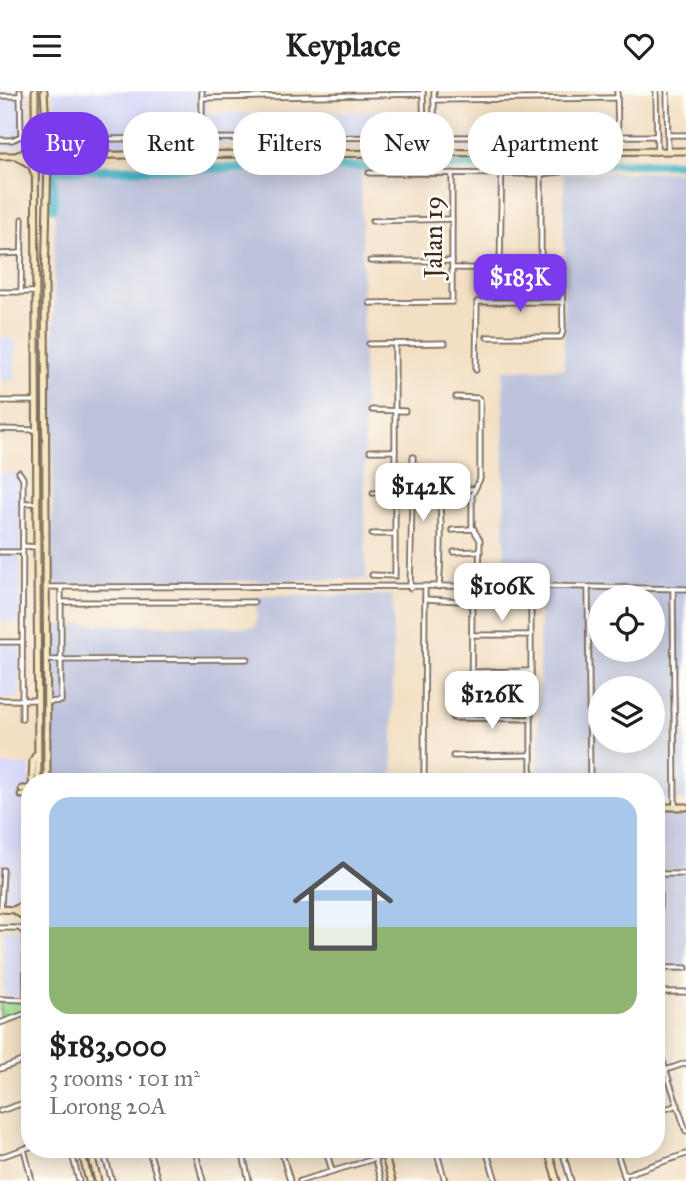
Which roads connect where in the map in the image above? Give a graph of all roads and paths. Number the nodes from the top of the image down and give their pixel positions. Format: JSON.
{"nodes":[{"id":1,"x":36,"y":91,"type":"edge"},
{"id":2,"x":44,"y":91,"type":"edge"},
{"id":3,"x":202,"y":91,"type":"edge"},
{"id":4,"x":242,"y":91,"type":"edge"},
{"id":5,"x":279,"y":91,"type":"edge"},
{"id":6,"x":434,"y":91,"type":"edge"},
{"id":7,"x":617,"y":91,"type":"edge"},
{"id":8,"x":656,"y":91,"type":"edge"},
{"id":9,"x":667,"y":91,"type":"edge"},
{"id":10,"x":20,"y":93,"type":"edge"},
{"id":11,"x":423,"y":93,"type":"edge"},
{"id":12,"x":0,"y":96,"type":"edge"},
{"id":13,"x":279,"y":97,"type":"junction"},
{"id":14,"x":202,"y":98,"type":"junction"},
{"id":15,"x":242,"y":98,"type":"junction"},
{"id":16,"x":617,"y":98,"type":"junction"},
{"id":17,"x":434,"y":100,"type":"junction"},
{"id":18,"x":36,"y":112,"type":"edge"},
{"id":19,"x":45,"y":112,"type":"edge"},
{"id":20,"x":202,"y":112,"type":"edge"},
{"id":21,"x":423,"y":112,"type":"edge"},
{"id":22,"x":617,"y":112,"type":"edge"},
{"id":23,"x":623,"y":135,"type":"edge"},
{"id":24,"x":667,"y":135,"type":"junction"},
{"id":25,"x":686,"y":135,"type":"edge"},
{"id":26,"x":656,"y":136,"type":"junction"},
{"id":27,"x":360,"y":138,"type":"edge"},
{"id":28,"x":468,"y":138,"type":"edge"},
{"id":29,"x":219,"y":139,"type":"edge"},
{"id":30,"x":0,"y":140,"type":"edge"},
{"id":31,"x":668,"y":151,"type":"junction"},
{"id":32,"x":686,"y":151,"type":"edge"},
{"id":33,"x":623,"y":152,"type":"edge"},
{"id":34,"x":657,"y":152,"type":"junction"},
{"id":35,"x":21,"y":153,"type":"edge"},
{"id":36,"x":360,"y":153,"type":"edge"},
{"id":37,"x":219,"y":155,"type":"edge"},
{"id":38,"x":0,"y":156,"type":"edge"},
{"id":39,"x":15,"y":156,"type":"junction"},
{"id":40,"x":21,"y":156,"type":"edge"},
{"id":41,"x":47,"y":175,"type":"edge"},
{"id":42,"x":452,"y":175,"type":"edge"},
{"id":43,"x":502,"y":175,"type":"edge"},
{"id":44,"x":541,"y":175,"type":"edge"},
{"id":45,"x":37,"y":178,"type":"joint"},
{"id":46,"x":22,"y":219,"type":"dead end"},
{"id":47,"x":452,"y":219,"type":"junction"},
{"id":48,"x":372,"y":221,"type":"dead end"},
{"id":49,"x":22,"y":253,"type":"junction"},
{"id":50,"x":0,"y":254,"type":"edge"},
{"id":51,"x":370,"y":261,"type":"dead end"},
{"id":52,"x":452,"y":261,"type":"junction"},
{"id":53,"x":452,"y":268,"type":"junction"},
{"id":54,"x":500,"y":269,"type":"junction"},
{"id":55,"x":541,"y":269,"type":"junction"},
{"id":56,"x":0,"y":292,"type":"edge"},
{"id":57,"x":21,"y":292,"type":"junction"},
{"id":58,"x":37,"y":292,"type":"junction"},
{"id":59,"x":562,"y":302,"type":"junction"},
{"id":60,"x":370,"y":303,"type":"dead end"},
{"id":61,"x":487,"y":337,"type":"dead end"},
{"id":62,"x":445,"y":343,"type":"dead end"},
{"id":63,"x":369,"y":344,"type":"dead end"},
{"id":64,"x":395,"y":344,"type":"junction"},
{"id":65,"x":476,"y":370,"type":"dead end"},
{"id":66,"x":456,"y":397,"type":"dead end"},
{"id":67,"x":0,"y":401,"type":"edge"},
{"id":68,"x":37,"y":401,"type":"junction"},
{"id":69,"x":372,"y":410,"type":"dead end"},
{"id":70,"x":395,"y":410,"type":"junction"},
{"id":71,"x":405,"y":411,"type":"dead end"},
{"id":72,"x":0,"y":429,"type":"edge"},
{"id":73,"x":37,"y":431,"type":"junction"},
{"id":74,"x":370,"y":451,"type":"dead end"},
{"id":75,"x":395,"y":451,"type":"junction"},
{"id":76,"x":413,"y":457,"type":"dead end"},
{"id":77,"x":433,"y":470,"type":"dead end"},
{"id":78,"x":19,"y":472,"type":"dead end"},
{"id":79,"x":455,"y":489,"type":"dead end"},
{"id":80,"x":474,"y":489,"type":"junction"},
{"id":81,"x":395,"y":492,"type":"junction"},
{"id":82,"x":373,"y":493,"type":"dead end"},
{"id":83,"x":23,"y":503,"type":"junction"},
{"id":84,"x":37,"y":503,"type":"junction"},
{"id":85,"x":475,"y":529,"type":"junction"},
{"id":86,"x":452,"y":530,"type":"dead end"},
{"id":87,"x":372,"y":534,"type":"dead end"},
{"id":88,"x":395,"y":534,"type":"junction"},
{"id":89,"x":23,"y":547,"type":"junction"},
{"id":90,"x":37,"y":547,"type":"junction"},
{"id":91,"x":480,"y":551,"type":"junction"},
{"id":92,"x":0,"y":552,"type":"edge"},
{"id":93,"x":22,"y":552,"type":"junction"},
{"id":94,"x":454,"y":552,"type":"dead end"},
{"id":95,"x":372,"y":575,"type":"dead end"},
{"id":96,"x":46,"y":587,"type":"junction"},
{"id":97,"x":410,"y":587,"type":"junction"},
{"id":98,"x":425,"y":587,"type":"junction"},
{"id":99,"x":439,"y":587,"type":"junction"},
{"id":100,"x":475,"y":587,"type":"junction"},
{"id":101,"x":588,"y":587,"type":"edge"},
{"id":102,"x":61,"y":588,"type":"junction"},
{"id":103,"x":686,"y":589,"type":"edge"},
{"id":104,"x":665,"y":590,"type":"edge"},
{"id":105,"x":673,"y":590,"type":"junction"},
{"id":106,"x":425,"y":599,"type":"junction"},
{"id":107,"x":472,"y":600,"type":"junction"},
{"id":108,"x":61,"y":602,"type":"junction"},
{"id":109,"x":254,"y":602,"type":"dead end"},
{"id":110,"x":472,"y":635,"type":"junction"},
{"id":111,"x":531,"y":635,"type":"junction"},
{"id":112,"x":0,"y":642,"type":"edge"},
{"id":113,"x":22,"y":642,"type":"junction"},
{"id":114,"x":247,"y":659,"type":"dead end"},
{"id":115,"x":46,"y":660,"type":"junction"},
{"id":116,"x":62,"y":660,"type":"junction"},
{"id":117,"x":589,"y":662,"type":"edge"},
{"id":118,"x":531,"y":671,"type":"junction"},
{"id":119,"x":471,"y":672,"type":"junction"},
{"id":120,"x":0,"y":700,"type":"edge"},
{"id":121,"x":21,"y":700,"type":"junction"},
{"id":122,"x":37,"y":700,"type":"junction"},
{"id":123,"x":47,"y":702,"type":"junction"},
{"id":124,"x":453,"y":718,"type":"dead end"},
{"id":125,"x":471,"y":718,"type":"junction"},
{"id":126,"x":22,"y":719,"type":"dead end"},
{"id":127,"x":531,"y":719,"type":"junction"},
{"id":128,"x":38,"y":752,"type":"junction"},
{"id":129,"x":531,"y":755,"type":"junction"},
{"id":130,"x":453,"y":756,"type":"dead end"},
{"id":131,"x":32,"y":773,"type":"edge"},
{"id":132,"x":38,"y":773,"type":"edge"},
{"id":133,"x":47,"y":773,"type":"edge"},
{"id":134,"x":424,"y":773,"type":"edge"},
{"id":135,"x":531,"y":773,"type":"edge"},
{"id":136,"x":590,"y":773,"type":"edge"},
{"id":137,"x":665,"y":807,"type":"edge"},
{"id":138,"x":675,"y":807,"type":"junction"},
{"id":139,"x":686,"y":807,"type":"edge"},
{"id":140,"x":3,"y":870,"type":"dead end"},
{"id":141,"x":665,"y":874,"type":"edge"},
{"id":142,"x":686,"y":874,"type":"edge"},
{"id":143,"x":1,"y":906,"type":"edge"},
{"id":144,"x":21,"y":906,"type":"edge"},
{"id":145,"x":14,"y":910,"type":"junction"},
{"id":146,"x":21,"y":910,"type":"edge"},
{"id":147,"x":21,"y":915,"type":"edge"},
{"id":148,"x":0,"y":928,"type":"edge"},
{"id":149,"x":21,"y":930,"type":"edge"},
{"id":150,"x":665,"y":968,"type":"edge"},
{"id":151,"x":686,"y":968,"type":"edge"},
{"id":152,"x":665,"y":992,"type":"edge"},
{"id":153,"x":686,"y":992,"type":"edge"},
{"id":154,"x":0,"y":999,"type":"edge"},
{"id":155,"x":21,"y":999,"type":"edge"},
{"id":156,"x":21,"y":1015,"type":"edge"},
{"id":157,"x":0,"y":1023,"type":"edge"},
{"id":158,"x":21,"y":1061,"type":"edge"},
{"id":159,"x":686,"y":1063,"type":"edge"},
{"id":160,"x":0,"y":1069,"type":"edge"},
{"id":161,"x":666,"y":1070,"type":"joint"},
{"id":162,"x":21,"y":1104,"type":"edge"},
{"id":163,"x":678,"y":1105,"type":"junction"},
{"id":164,"x":665,"y":1109,"type":"edge"},
{"id":165,"x":0,"y":1111,"type":"edge"},
{"id":166,"x":684,"y":1122,"type":"edge"},
{"id":167,"x":686,"y":1132,"type":"edge"},
{"id":168,"x":21,"y":1150,"type":"edge"},
{"id":169,"x":686,"y":1154,"type":"edge"},
{"id":170,"x":0,"y":1157,"type":"edge"},
{"id":171,"x":26,"y":1158,"type":"edge"},
{"id":172,"x":73,"y":1158,"type":"edge"},
{"id":173,"x":84,"y":1158,"type":"edge"},
{"id":174,"x":92,"y":1158,"type":"edge"},
{"id":175,"x":105,"y":1158,"type":"edge"},
{"id":176,"x":151,"y":1158,"type":"edge"},
{"id":177,"x":197,"y":1158,"type":"edge"},
{"id":178,"x":244,"y":1158,"type":"edge"},
{"id":179,"x":283,"y":1158,"type":"edge"},
{"id":180,"x":328,"y":1158,"type":"edge"},
{"id":181,"x":374,"y":1158,"type":"edge"},
{"id":182,"x":380,"y":1158,"type":"edge"},
{"id":183,"x":381,"y":1158,"type":"edge"},
{"id":184,"x":438,"y":1158,"type":"edge"},
{"id":185,"x":489,"y":1158,"type":"edge"},
{"id":186,"x":550,"y":1158,"type":"edge"},
{"id":187,"x":564,"y":1158,"type":"edge"},
{"id":188,"x":619,"y":1158,"type":"edge"},
{"id":189,"x":332,"y":1171,"type":"junction"},
{"id":190,"x":624,"y":1175,"type":"junction"},
{"id":191,"x":97,"y":1178,"type":"edge"},
{"id":192,"x":32,"y":1181,"type":"edge"},
{"id":193,"x":79,"y":1181,"type":"edge"},
{"id":194,"x":91,"y":1181,"type":"edge"},
{"id":195,"x":112,"y":1181,"type":"edge"},
{"id":196,"x":158,"y":1181,"type":"edge"},
{"id":197,"x":204,"y":1181,"type":"edge"},
{"id":198,"x":249,"y":1181,"type":"edge"},
{"id":199,"x":290,"y":1181,"type":"edge"},
{"id":200,"x":300,"y":1181,"type":"edge"},
{"id":201,"x":381,"y":1181,"type":"edge"},
{"id":202,"x":392,"y":1181,"type":"edge"},
{"id":203,"x":445,"y":1181,"type":"edge"},
{"id":204,"x":496,"y":1181,"type":"edge"},
{"id":205,"x":557,"y":1181,"type":"edge"},
{"id":206,"x":571,"y":1181,"type":"edge"},
{"id":207,"x":626,"y":1181,"type":"edge"}],
"edges":[{"from":1,"to":18,"type":"main road"},
{"from":2,"to":19,"type":"main road"},
{"from":3,"to":14,"type":"street"},
{"from":4,"to":15,"type":"street"},
{"from":5,"to":13,"type":"street"},
{"from":6,"to":17,"type":"street"},
{"from":7,"to":16,"type":"street"},
{"from":8,"to":26,"type":"street"},
{"from":9,"to":24,"type":"street"},
{"from":10,"to":12,"type":"street"},
{"from":10,"to":30,"type":"street"},
{"from":11,"to":13,"type":"street"},
{"from":11,"to":21,"type":"street"},
{"from":13,"to":15,"type":"street"},
{"from":14,"to":15,"type":"street"},
{"from":14,"to":20,"type":"street"},
{"from":16,"to":17,"type":"street"},
{"from":16,"to":22,"type":"street"},
{"from":17,"to":28,"type":"street"},
{"from":23,"to":26,"type":"street"},
{"from":24,"to":25,"type":"street"},
{"from":24,"to":31,"type":"street"},
{"from":26,"to":34,"type":"street"},
{"from":27,"to":29,"type":"street"},
{"from":31,"to":32,"type":"main road"},
{"from":31,"to":34,"type":"main road"},
{"from":33,"to":34,"type":"main road"},
{"from":35,"to":39,"type":"main road"},
{"from":36,"to":37,"type":"main road"},
{"from":38,"to":39,"type":"main road"},
{"from":39,"to":40,"type":"main road"},
{"from":39,"to":45,"type":"main road"},
{"from":41,"to":96,"type":"main road"},
{"from":42,"to":47,"type":"street","name":"Jalan 19"},
{"from":43,"to":54,"type":"street"},
{"from":44,"to":55,"type":"street"},
{"from":45,"to":58,"type":"main road"},
{"from":46,"to":49,"type":"street"},
{"from":47,"to":48,"type":"street"},
{"from":47,"to":52,"type":"street","name":"Jalan 19"},
{"from":49,"to":50,"type":"street"},
{"from":49,"to":57,"type":"street"},
{"from":51,"to":52,"type":"street"},
{"from":52,"to":53,"type":"street","name":"Jalan 19"},
{"from":53,"to":54,"type":"street"},
{"from":53,"to":60,"type":"street","name":"Jalan 19"},
{"from":54,"to":55,"type":"street"},
{"from":55,"to":59,"type":"street"},
{"from":56,"to":57,"type":"street"},
{"from":57,"to":58,"type":"street"},
{"from":58,"to":68,"type":"main road"},
{"from":59,"to":61,"type":"street"},
{"from":59,"to":65,"type":"street"},
{"from":62,"to":64,"type":"street"},
{"from":63,"to":64,"type":"street"},
{"from":64,"to":70,"type":"street"},
{"from":66,"to":80,"type":"street"},
{"from":67,"to":68,"type":"street"},
{"from":68,"to":73,"type":"main road"},
{"from":69,"to":70,"type":"street"},
{"from":70,"to":71,"type":"street"},
{"from":70,"to":75,"type":"street"},
{"from":72,"to":73,"type":"street"},
{"from":73,"to":84,"type":"main road"},
{"from":74,"to":75,"type":"street"},
{"from":75,"to":81,"type":"street"},
{"from":76,"to":97,"type":"street"},
{"from":77,"to":99,"type":"street"},
{"from":78,"to":83,"type":"street"},
{"from":79,"to":80,"type":"street"},
{"from":80,"to":85,"type":"street"},
{"from":81,"to":82,"type":"street"},
{"from":81,"to":88,"type":"street"},
{"from":83,"to":84,"type":"street"},
{"from":83,"to":89,"type":"street"},
{"from":84,"to":90,"type":"main road"},
{"from":85,"to":86,"type":"street"},
{"from":85,"to":91,"type":"street"},
{"from":87,"to":88,"type":"street"},
{"from":88,"to":95,"type":"street"},
{"from":89,"to":90,"type":"street"},
{"from":89,"to":93,"type":"street"},
{"from":90,"to":122,"type":"main road"},
{"from":91,"to":94,"type":"street"},
{"from":91,"to":100,"type":"street"},
{"from":92,"to":93,"type":"street"},
{"from":93,"to":113,"type":"street"},
{"from":96,"to":102,"type":"street"},
{"from":96,"to":115,"type":"main road"},
{"from":97,"to":98,"type":"street"},
{"from":97,"to":102,"type":"street"},
{"from":98,"to":99,"type":"street"},
{"from":98,"to":106,"type":"street"},
{"from":99,"to":100,"type":"street"},
{"from":100,"to":101,"type":"street"},
{"from":102,"to":108,"type":"street"},
{"from":103,"to":105,"type":"street"},
{"from":104,"to":105,"type":"street"},
{"from":105,"to":138,"type":"street"},
{"from":106,"to":107,"type":"street"},
{"from":106,"to":134,"type":"street"},
{"from":107,"to":110,"type":"street"},
{"from":107,"to":111,"type":"street"},
{"from":108,"to":109,"type":"street"},
{"from":108,"to":116,"type":"street"},
{"from":110,"to":111,"type":"street"},
{"from":110,"to":119,"type":"street"},
{"from":111,"to":118,"type":"street"},
{"from":112,"to":113,"type":"street"},
{"from":113,"to":121,"type":"street"},
{"from":114,"to":116,"type":"street"},
{"from":115,"to":116,"type":"street"},
{"from":115,"to":123,"type":"main road"},
{"from":116,"to":123,"type":"street"},
{"from":117,"to":136,"type":"street"},
{"from":118,"to":119,"type":"street"},
{"from":118,"to":127,"type":"street"},
{"from":119,"to":125,"type":"street"},
{"from":120,"to":121,"type":"street"},
{"from":121,"to":122,"type":"street"},
{"from":121,"to":126,"type":"street"},
{"from":122,"to":128,"type":"main road"},
{"from":123,"to":133,"type":"main road"},
{"from":124,"to":125,"type":"street"},
{"from":125,"to":127,"type":"street"},
{"from":127,"to":129,"type":"street"},
{"from":128,"to":131,"type":"main road"},
{"from":128,"to":132,"type":"main road"},
{"from":129,"to":130,"type":"street"},
{"from":129,"to":135,"type":"street"},
{"from":137,"to":138,"type":"main road"},
{"from":138,"to":139,"type":"main road"},
{"from":140,"to":143,"type":"street"},
{"from":141,"to":142,"type":"street"},
{"from":143,"to":145,"type":"main road"},
{"from":144,"to":145,"type":"main road"},
{"from":145,"to":146,"type":"main road"},
{"from":145,"to":147,"type":"main road"},
{"from":148,"to":149,"type":"street"},
{"from":150,"to":151,"type":"street"},
{"from":152,"to":153,"type":"street"},
{"from":154,"to":155,"type":"street"},
{"from":156,"to":157,"type":"street"},
{"from":158,"to":160,"type":"street"},
{"from":159,"to":161,"type":"street"},
{"from":161,"to":163,"type":"street"},
{"from":162,"to":165,"type":"street"},
{"from":163,"to":164,"type":"street"},
{"from":163,"to":166,"type":"street"},
{"from":166,"to":167,"type":"street"},
{"from":168,"to":170,"type":"street"},
{"from":169,"to":190,"type":"street"},
{"from":171,"to":192,"type":"street"},
{"from":172,"to":193,"type":"street"},
{"from":173,"to":194,"type":"main road"},
{"from":174,"to":191,"type":"main road"},
{"from":175,"to":195,"type":"street"},
{"from":176,"to":196,"type":"street"},
{"from":177,"to":197,"type":"street"},
{"from":178,"to":198,"type":"street"},
{"from":179,"to":199,"type":"street"},
{"from":180,"to":189,"type":"street"},
{"from":181,"to":189,"type":"street"},
{"from":182,"to":201,"type":"street"},
{"from":183,"to":202,"type":"main road"},
{"from":184,"to":203,"type":"street"},
{"from":185,"to":204,"type":"street"},
{"from":186,"to":205,"type":"main road"},
{"from":187,"to":206,"type":"street"},
{"from":188,"to":190,"type":"street"},
{"from":189,"to":200,"type":"street"},
{"from":190,"to":207,"type":"street"},
{"from":191,"to":194,"type":"main road"}]}
